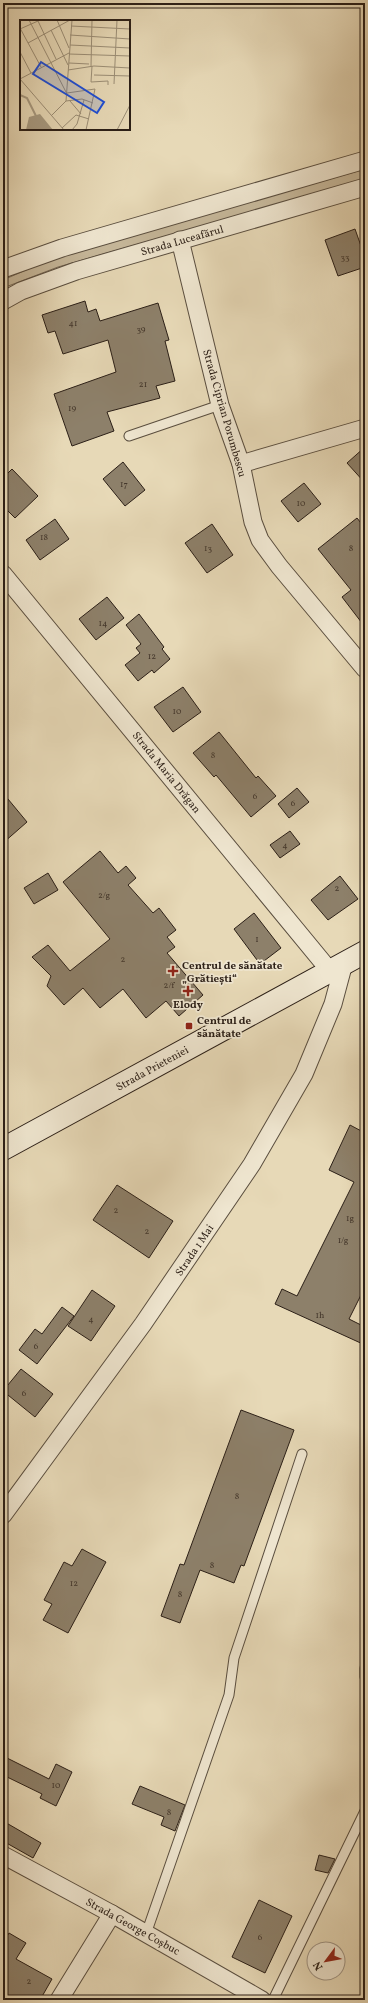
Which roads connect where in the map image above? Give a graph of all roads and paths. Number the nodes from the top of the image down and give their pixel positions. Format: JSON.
{"nodes":[{"id":1,"x":365,"y":160,"type":"edge"},
{"id":2,"x":365,"y":187,"type":"edge"},
{"id":3,"x":180,"y":240,"type":"junction"},
{"id":4,"x":3,"y":269,"type":"edge"},
{"id":5,"x":3,"y":301,"type":"edge"},
{"id":6,"x":220,"y":405,"type":"junction"},
{"id":7,"x":365,"y":428,"type":"edge"},
{"id":8,"x":129,"y":436,"type":"dead end"},
{"id":9,"x":241,"y":464,"type":"junction"},
{"id":10,"x":3,"y":574,"type":"edge"},
{"id":11,"x":365,"y":669,"type":"edge"},
{"id":12,"x":365,"y":952,"type":"edge"},
{"id":13,"x":337,"y":967,"type":"junction"},
{"id":14,"x":3,"y":1149,"type":"edge"},
{"id":15,"x":302,"y":1454,"type":"dead end"},
{"id":16,"x":3,"y":1515,"type":"edge"},
{"id":17,"x":365,"y":1668,"type":"edge"},
{"id":18,"x":365,"y":1677,"type":"edge"},
{"id":19,"x":365,"y":1811,"type":"edge"},
{"id":20,"x":3,"y":1855,"type":"edge"},
{"id":21,"x":112,"y":1914,"type":"junction"},
{"id":22,"x":146,"y":1934,"type":"junction"},
{"id":23,"x":59,"y":2000,"type":"edge"},
{"id":24,"x":262,"y":2000,"type":"edge"},
{"id":25,"x":273,"y":2000,"type":"edge"}],
"edges":[{"from":1,"to":4,"type":"street"},
{"from":2,"to":3,"type":"street","name":"Strada Luceafărul"},
{"from":3,"to":5,"type":"street","name":"Strada Luceafărul"},
{"from":3,"to":6,"type":"street","name":"Strada Ciprian Porumbescu"},
{"from":6,"to":8,"type":"lane"},
{"from":6,"to":9,"type":"street","name":"Strada Ciprian Porumbescu"},
{"from":7,"to":9,"type":"street"},
{"from":9,"to":11,"type":"street","name":"Strada Ciprian Porumbescu"},
{"from":10,"to":13,"type":"street","name":"Strada Maria Drăgan"},
{"from":12,"to":13,"type":"street","name":"Strada Prieteniei"},
{"from":13,"to":14,"type":"street","name":"Strada Prieteniei"},
{"from":13,"to":16,"type":"street","name":"Strada 1 Mai"},
{"from":15,"to":22,"type":"lane"},
{"from":17,"to":18,"type":"lane"},
{"from":19,"to":25,"type":"lane"},
{"from":20,"to":21,"type":"street","name":"Strada George Coșbuc"},
{"from":21,"to":22,"type":"street","name":"Strada George Coșbuc"},
{"from":21,"to":23,"type":"street"},
{"from":22,"to":24,"type":"street","name":"Strada George Coșbuc"}]}
